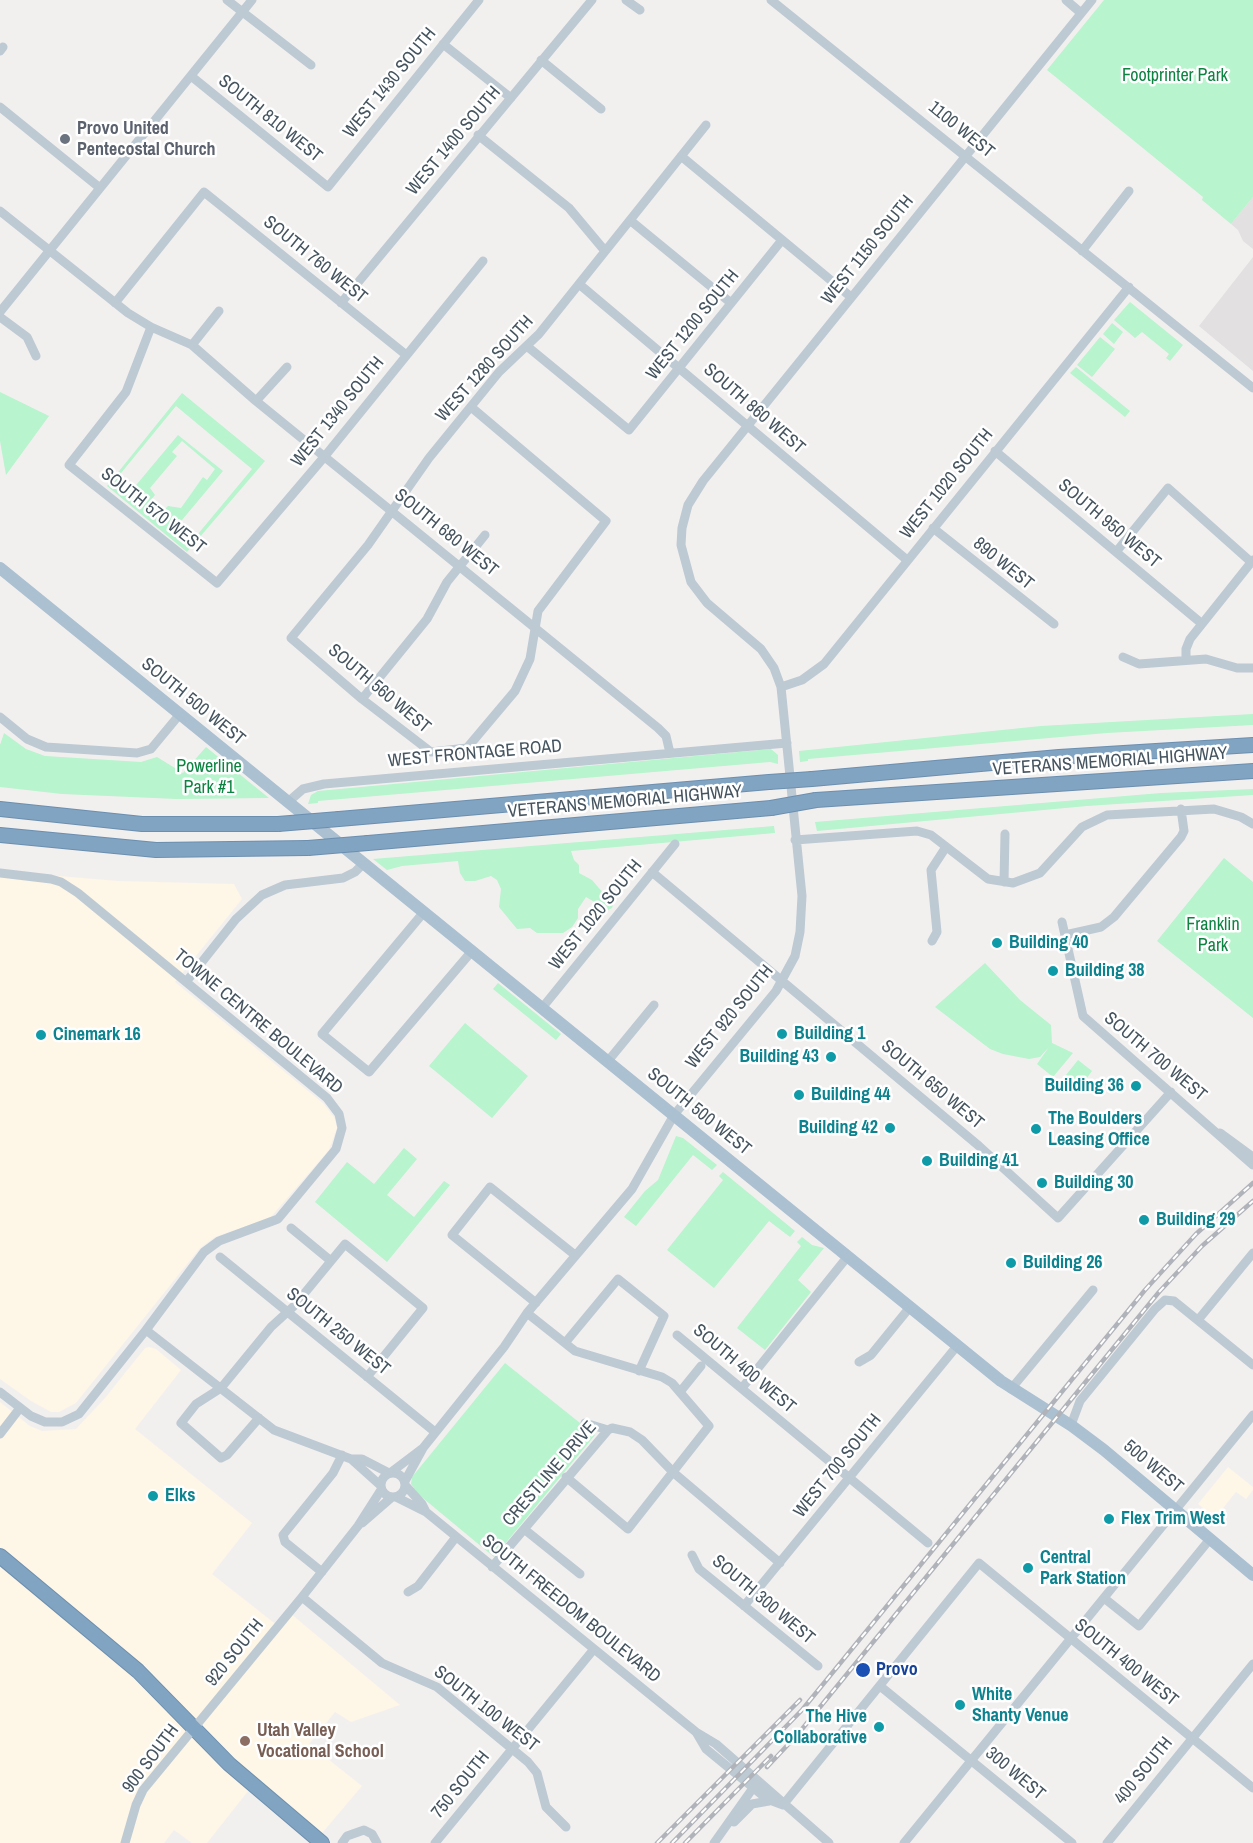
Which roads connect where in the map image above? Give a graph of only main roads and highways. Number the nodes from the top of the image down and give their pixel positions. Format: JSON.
{"nodes":[{"id":1,"x":1,"y":572,"type":"edge"},
{"id":2,"x":1253,"y":745,"type":"edge"},
{"id":3,"x":1253,"y":771,"type":"edge"},
{"id":4,"x":0,"y":809,"type":"edge"},
{"id":5,"x":0,"y":835,"type":"edge"},
{"id":6,"x":1011,"y":1389,"type":"junction"},
{"id":7,"x":1083,"y":1436,"type":"junction"},
{"id":8,"x":0,"y":1556,"type":"edge"},
{"id":9,"x":1253,"y":1575,"type":"edge"},
{"id":10,"x":322,"y":1843,"type":"edge"}],
"edges":[{"from":1,"to":6,"type":"main road","name":"SOUTH 500 WEST"},
{"from":2,"to":4,"type":"highway","name":"VETERANS MEMORIAL HIGHWAY","bridge":true},
{"from":3,"to":5,"type":"highway","name":"VETERANS MEMORIAL HIGHWAY","bridge":true},
{"from":6,"to":7,"type":"main road","name":"SOUTH 500 WEST"},
{"from":6,"to":7,"type":"main road","name":"SOUTH 500 WEST"},
{"from":7,"to":9,"type":"main road","name":"500 WEST"},
{"from":8,"to":10,"type":"highway"}]}
